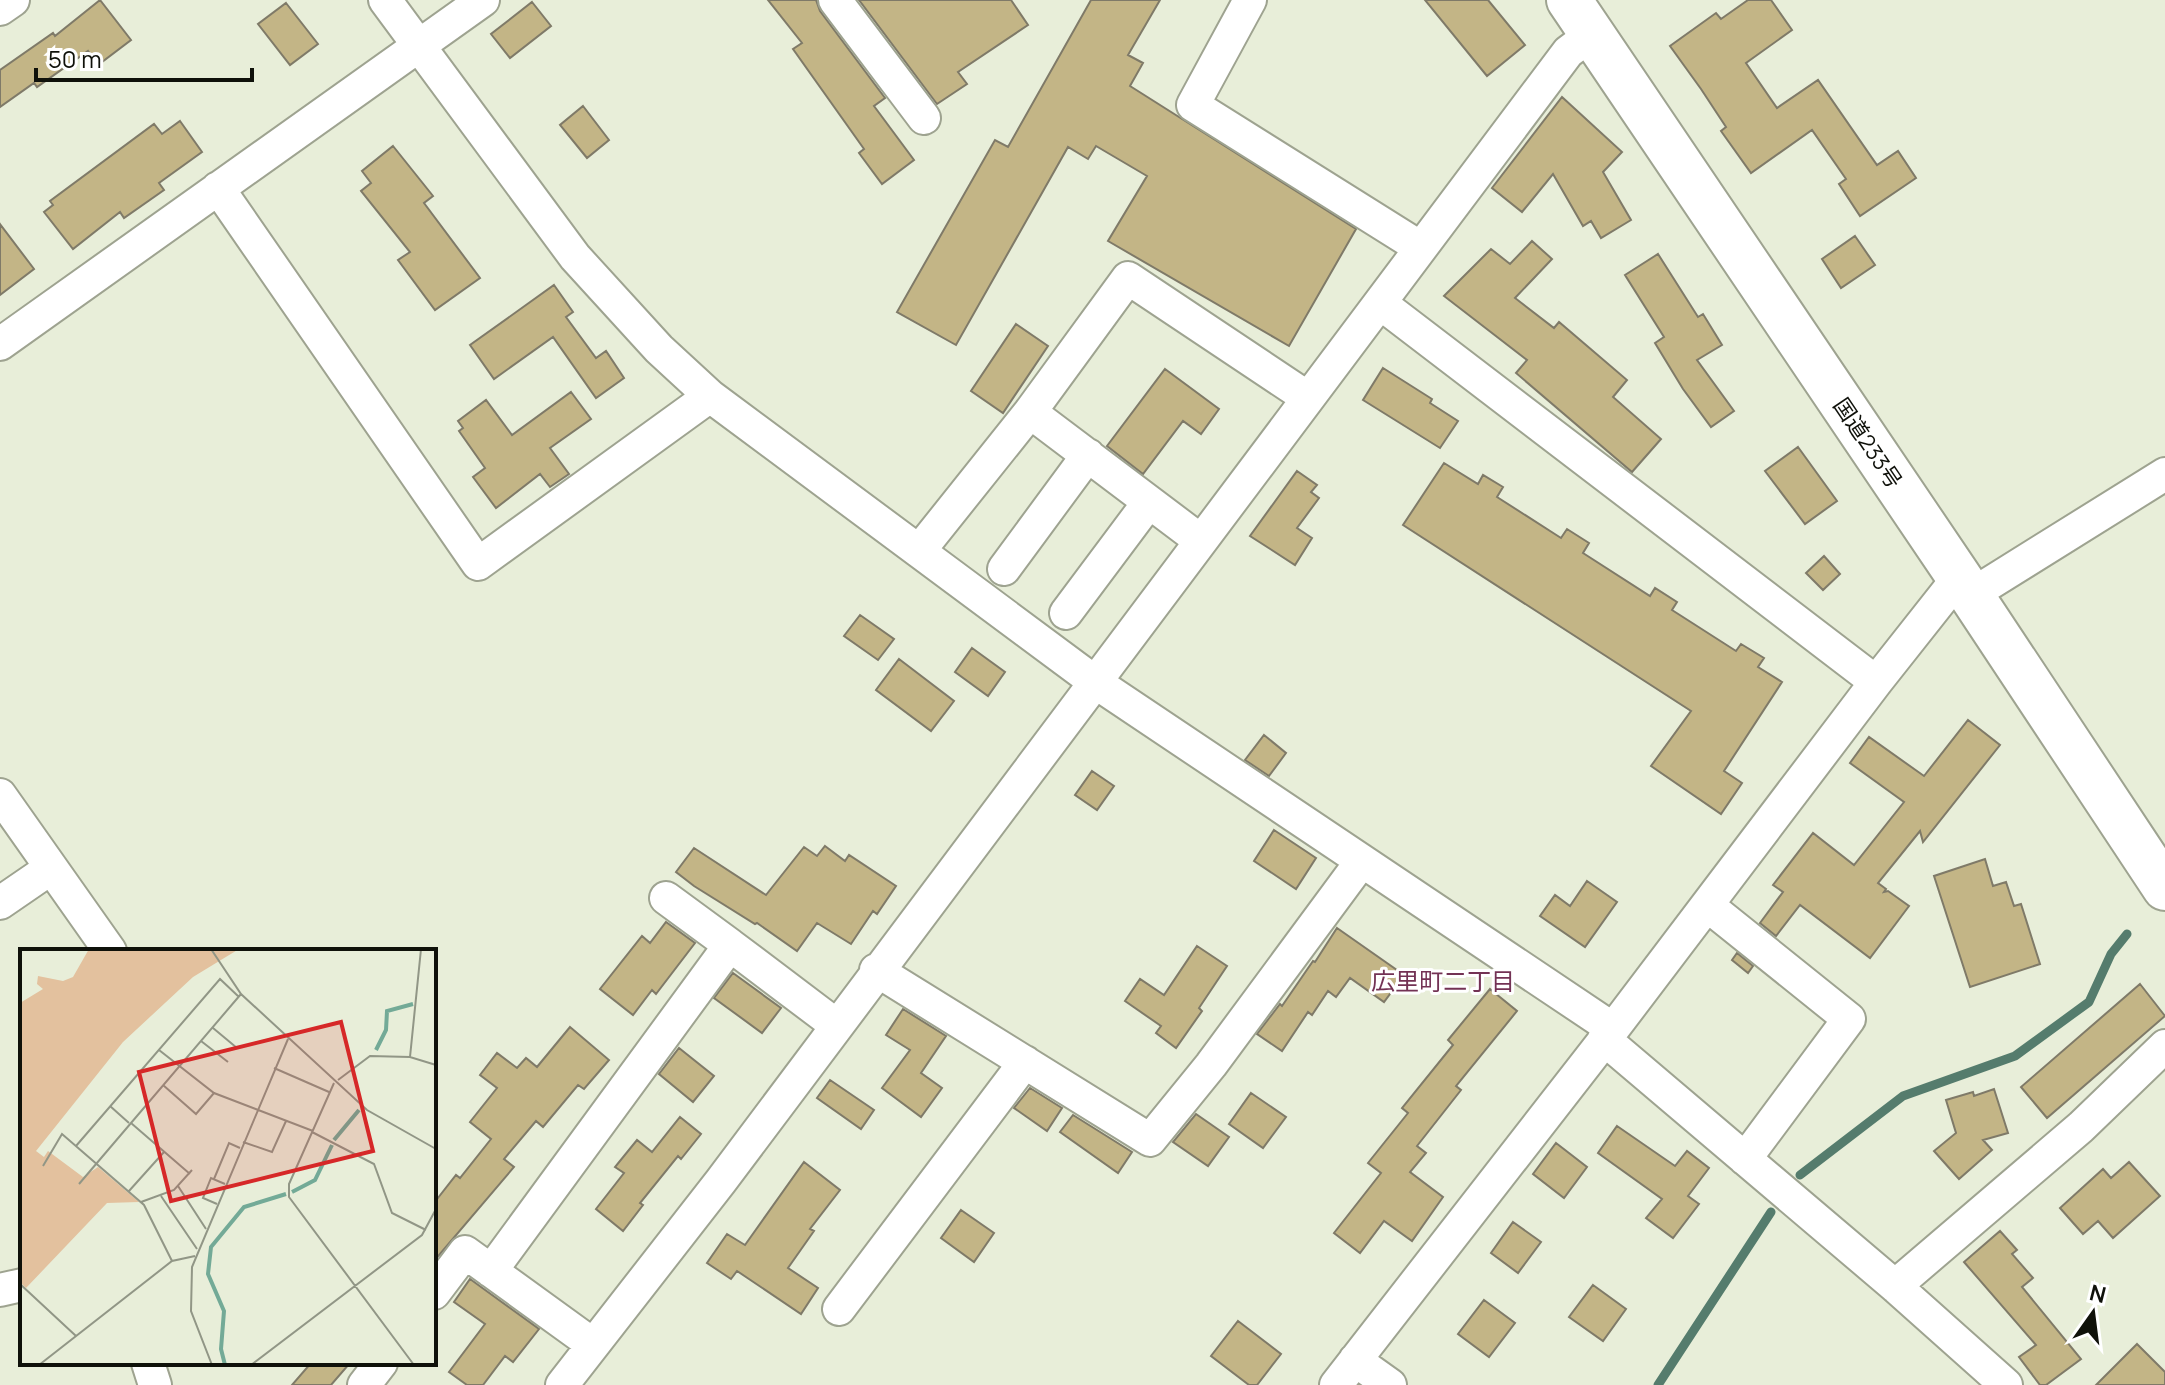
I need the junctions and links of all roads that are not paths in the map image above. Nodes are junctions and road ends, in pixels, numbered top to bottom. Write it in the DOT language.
graph roads {
  1 [pos="13,0"];
  2 [pos="385,0"];
  3 [pos="483,0"];
  4 [pos="835,0"];
  5 [pos="1250,0"];
  6 [pos="0,9"];
  7 [pos="1580,17"];
  8 [pos="418,46"];
  9 [pos="924,118"];
  10 [pos="218,188"];
  11 [pos="1421,248"];
  12 [pos="1380,303"];
  13 [pos="0,344"];
  14 [pos="710,396"];
  15 [pos="1308,398"];
  16 [pos="1030,412"];
  17 [pos="1088,455"];
  18 [pos="2165,474"];
  19 [pos="1149,502"];
  20 [pos="1201,541"];
  21 [pos="919,551"];
  22 [pos="1004,569"];
  23 [pos="1965,586"];
  24 [pos="1066,613"];
  25 [pos="1095,682"];
  26 [pos="1876,682"];
  27 [pos="0,795"];
  28 [pos="1361,862"];
  29 [pos="51,868"];
  30 [pos="2165,888"];
  31 [pos="666,898"];
  32 [pos="0,903"];
  33 [pos="1707,905"];
  34 [pos="730,945"];
  35 [pos="109,949"];
  36 [pos="876,970"];
  37 [pos="836,1025"];
  38 [pos="1609,1034"];
  39 [pos="2165,1046"];
  40 [pos="1025,1062"];
  41 [pos="1745,1159"];
  42 [pos="491,1271"];
  43 [pos="20,1285"];
  44 [pos="1895,1286"];
  45 [pos="0,1290"];
  46 [pos="436,1290"];
  47 [pos="839,1309"];
  48 [pos="592,1344"];
  49 [pos="1355,1360"];
  50 [pos="149,1365"];
  51 [pos="379,1365"];
  52 [pos="155,1385"];
  53 [pos="364,1385"];
  54 [pos="562,1385"];
  55 [pos="1336,1385"];
  56 [pos="1390,1385"];
  57 [pos="2006,1385"];
  1 -- 6 [label="street"];
  2 -- 8 [label="street"];
  3 -- 8 [label="street"];
  4 -- 9 [label="street"];
  5 -- 11 [label="street"];
  7 -- 11 [label="street"];
  7 -- 23 [label="highway, 国道233号"];
  8 -- 10 [label="street"];
  8 -- 14 [label="street"];
  10 -- 13 [label="street"];
  10 -- 14 [label="street"];
  11 -- 12 [label="street"];
  12 -- 15 [label="street"];
  12 -- 26 [label="street"];
  14 -- 21 [label="street"];
  15 -- 16 [label="street"];
  15 -- 20 [label="street"];
  16 -- 17 [label="street"];
  16 -- 21 [label="street"];
  17 -- 19 [label="street"];
  17 -- 22 [label="street"];
  18 -- 23 [label="street"];
  19 -- 20 [label="street"];
  19 -- 24 [label="street"];
  20 -- 25 [label="street"];
  21 -- 25 [label="street"];
  23 -- 26 [label="street"];
  23 -- 30 [label="highway, 国道233号"];
  25 -- 28 [label="street"];
  25 -- 36 [label="street"];
  26 -- 33 [label="street"];
  27 -- 29 [label="street"];
  28 -- 38 [label="street"];
  28 -- 40 [label="street"];
  29 -- 32 [label="street"];
  29 -- 35 [label="street"];
  31 -- 34 [label="street"];
  33 -- 38 [label="street"];
  33 -- 41 [label="street"];
  34 -- 37 [label="street"];
  34 -- 42 [label="street"];
  36 -- 37 [label="street"];
  36 -- 40 [label="street"];
  37 -- 48 [label="street"];
  38 -- 41 [label="street"];
  38 -- 49 [label="street"];
  39 -- 44 [label="street"];
  40 -- 47 [label="street"];
  41 -- 44 [label="street"];
  42 -- 46 [label="street"];
  42 -- 48 [label="street"];
  43 -- 45 [label="street"];
  44 -- 57 [label="street"];
  48 -- 54 [label="street"];
  49 -- 55 [label="street"];
  49 -- 56 [label="street"];
  50 -- 52 [label="street"];
  51 -- 53 [label="street"];
}
